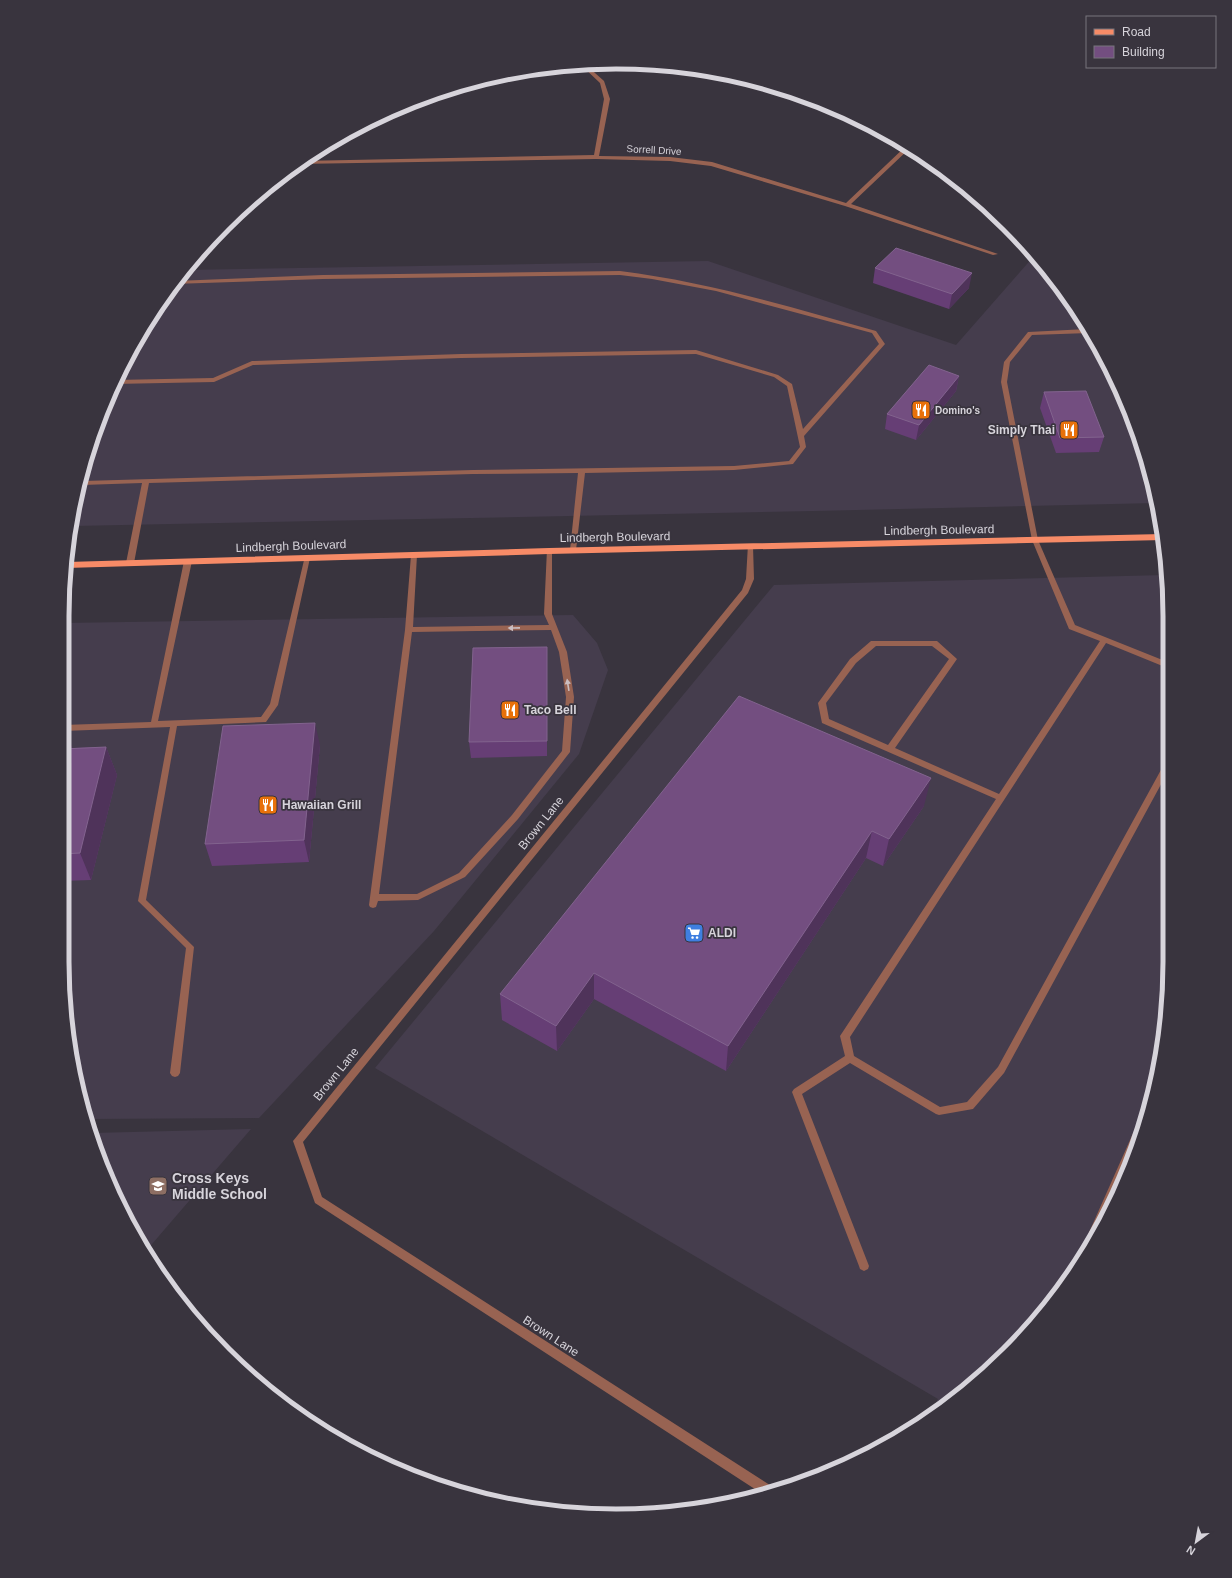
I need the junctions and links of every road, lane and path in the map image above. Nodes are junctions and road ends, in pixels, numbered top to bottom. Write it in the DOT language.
graph roads {
  1 [pos="588,70"];
  2 [pos="904,151"];
  3 [pos="596,157"];
  4 [pos="310,163"];
  5 [pos="847,205"];
  6 [pos="995,254"];
  7 [pos="183,282"];
  8 [pos="1083,331"];
  9 [pos="122,382"];
  10 [pos="801,435"];
  11 [pos="582,470"];
  12 [pos="146,482"];
  13 [pos="86,483"];
  14 [pos="1157,537"];
  15 [pos="1035,540"];
  16 [pos="750,546"];
  17 [pos="573,550"];
  18 [pos="549,551"];
  19 [pos="414,555"];
  20 [pos="307,558"];
  21 [pos="188,561"];
  22 [pos="130,563"];
  23 [pos="72,565"];
  24 [pos="553,627"];
  25 [pos="409,630"];
  26 [pos="1104,640"];
  27 [pos="1163,663"];
  28 [pos="154,724"];
  29 [pos="174,724"];
  30 [pos="69,728"];
  31 [pos="890,749"];
  32 [pos="1163,774"];
  33 [pos="1001,798"];
  34 [pos="850,1058"];
  35 [pos="175,1073"];
  36 [pos="1124,1162"];
  37 [pos="1104,1210"];
  38 [pos="864,1266"];
  39 [pos="764,1488"];
  1 -- 3 [label="street"];
  2 -- 5 [label="street"];
  3 -- 4 [label="street, Sorrell Drive"];
  3 -- 5 [label="street, Sorrell Drive"];
  5 -- 6 [label="street, Sorrell Drive"];
  7 -- 10 [label="street"];
  8 -- 15 [label="street"];
  9 -- 10 [label="street"];
  10 -- 11 [label="street"];
  11 -- 12 [label="street"];
  11 -- 17 [label="street"];
  12 -- 13 [label="street"];
  12 -- 22 [label="street"];
  14 -- 15 [label="main road, Lindbergh Boulevard"];
  15 -- 16 [label="main road, Lindbergh Boulevard"];
  15 -- 26 [label="street"];
  16 -- 17 [label="main road, Lindbergh Boulevard"];
  16 -- 39 [label="street, Brown Lane"];
  17 -- 18 [label="main road, Lindbergh Boulevard"];
  18 -- 19 [label="main road, Lindbergh Boulevard"];
  18 -- 24 [label="street"];
  19 -- 20 [label="main road, Lindbergh Boulevard"];
  19 -- 25 [label="street"];
  20 -- 21 [label="main road, Lindbergh Boulevard"];
  20 -- 29 [label="street"];
  21 -- 22 [label="main road, Lindbergh Boulevard"];
  21 -- 28 [label="street"];
  22 -- 23 [label="main road, Lindbergh Boulevard"];
  24 -- 25 [label="street, one-way"];
  25 -- 24 [label="street, one-way"];
  26 -- 27 [label="street"];
  26 -- 33 [label="street"];
  28 -- 29 [label="street"];
  28 -- 30 [label="street"];
  29 -- 35 [label="street"];
  31 -- 31 [label="street"];
  31 -- 33 [label="street"];
  32 -- 34 [label="street"];
  33 -- 34 [label="street"];
  34 -- 38 [label="street"];
  36 -- 37 [label="street"];
}
